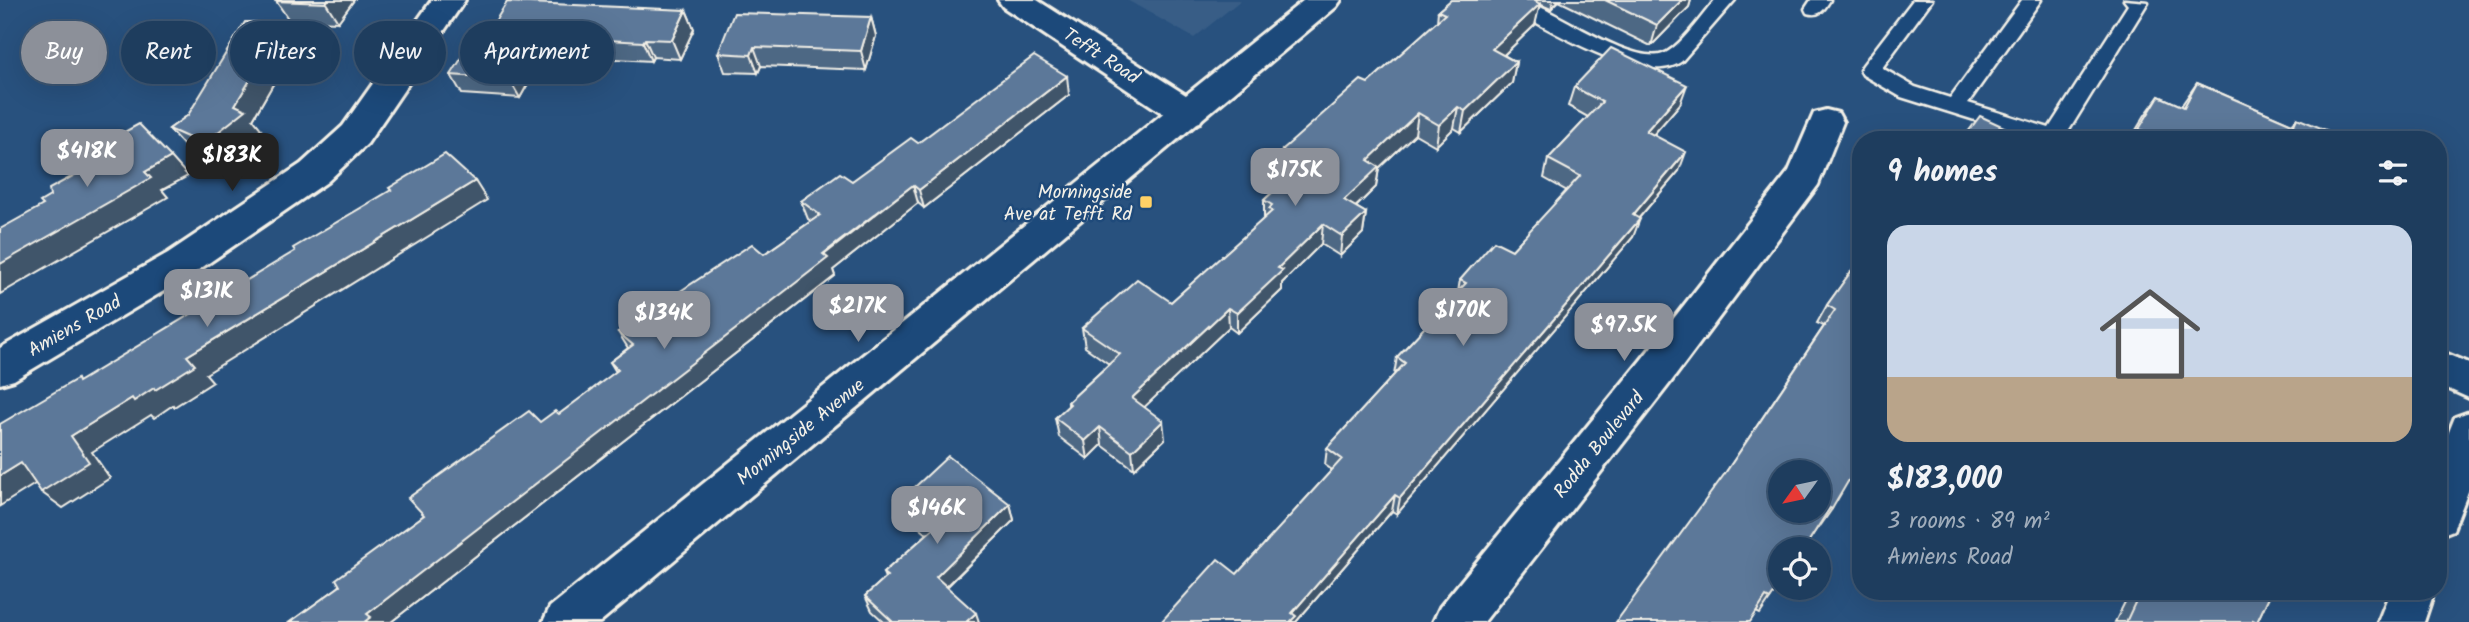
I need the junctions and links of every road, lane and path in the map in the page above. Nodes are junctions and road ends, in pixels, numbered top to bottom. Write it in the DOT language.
graph roads {
  1 [pos="449,0"];
  2 [pos="1014,0"];
  3 [pos="1325,0"];
  4 [pos="1510,0"];
  5 [pos="1726,0"];
  6 [pos="1923,0"];
  7 [pos="2032,0"];
  8 [pos="2133,0"];
  9 [pos="1955,106"];
  10 [pos="1188,113"];
  11 [pos="1826,122"];
  12 [pos="2035,131"];
  13 [pos="2058,131"];
  14 [pos="0,368"];
  15 [pos="2447,370"];
  16 [pos="2469,381"];
  17 [pos="2469,429"];
  18 [pos="2447,491"];
  19 [pos="2409,600"];
  20 [pos="566,622"];
  21 [pos="1456,622"];
  22 [pos="2401,622"];
  1 -- 14 [label="street, Amiens Road"];
  2 -- 10 [label="street, Tefft Road"];
  3 -- 10 [label="street, Morningside Avenue"];
  4 -- 5 [label="lane"];
  6 -- 9 [label="lane"];
  7 -- 9 [label="lane"];
  8 -- 13 [label="lane"];
  9 -- 12 [label="lane"];
  10 -- 20 [label="street, Morningside Avenue"];
  11 -- 21 [label="street, Rodda Boulevard"];
  15 -- 16 [label="street"];
  17 -- 18 [label="street"];
  19 -- 22 [label="street"];
}
